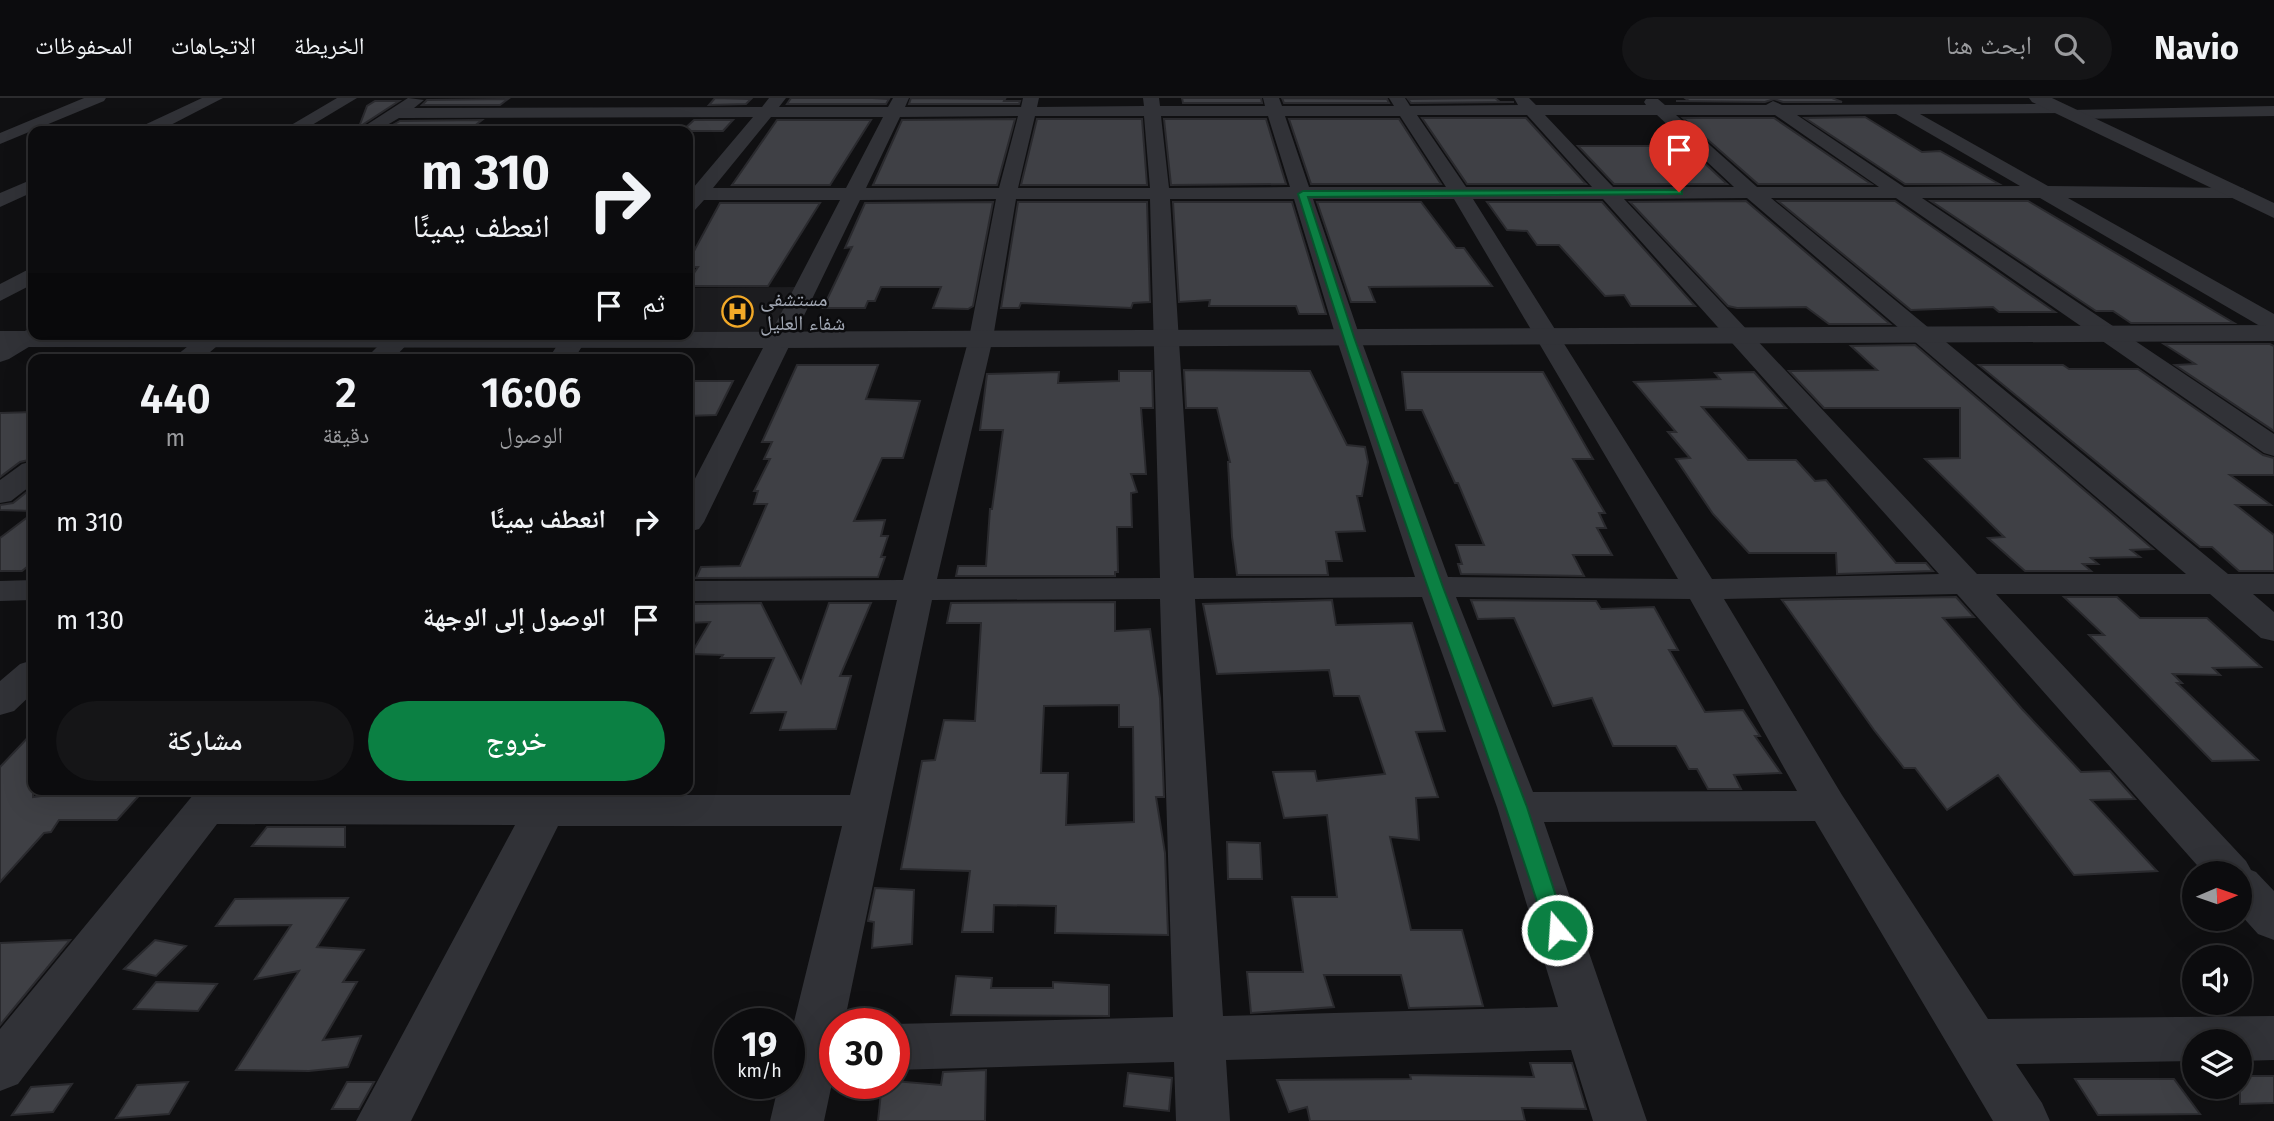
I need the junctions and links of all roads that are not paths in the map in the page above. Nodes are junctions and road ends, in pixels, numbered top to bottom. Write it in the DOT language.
graph roads {
  1 [pos="98,98"];
  2 [pos="215,98"];
  3 [pos="349,98"];
  4 [pos="419,98"];
  5 [pos="541,98"];
  6 [pos="658,98"];
  7 [pos="1879,98"];
  8 [pos="2038,98"];
  9 [pos="772,104"];
  10 [pos="1151,104"];
  11 [pos="1274,104"];
  12 [pos="1401,104"];
  13 [pos="1525,104"];
  14 [pos="1654,104"];
  15 [pos="1770,104"];
  16 [pos="897,105"];
  17 [pos="1030,105"];
  18 [pos="1899,109"];
  19 [pos="524,111"];
  20 [pos="644,111"];
  21 [pos="2274,111"];
  22 [pos="2067,112"];
  23 [pos="396,113"];
  24 [pos="31,126"];
  25 [pos="156,126"];
  26 [pos="299,126"];
  27 [pos="374,126"];
  28 [pos="502,126"];
  29 [pos="628,126"];
  30 [pos="28,127"];
  31 [pos="0,139"];
  32 [pos="0,182"];
  33 [pos="28,184"];
  34 [pos="28,187"];
  35 [pos="2236,191"];
  36 [pos="1606,192"];
  37 [pos="1751,192"];
  38 [pos="1896,192"];
  39 [pos="2041,192"];
  40 [pos="1460,193"];
  41 [pos="1303,194"];
  42 [pos="853,195"];
  43 [pos="1007,195"];
  44 [pos="1160,195"];
  45 [pos="693,196"];
  46 [pos="693,198"];
  47 [pos="0,201"];
  48 [pos="2274,211"];
  49 [pos="28,277"];
  50 [pos="0,293"];
  51 [pos="2274,324"];
  52 [pos="2274,334"];
  53 [pos="1925,335"];
  54 [pos="2110,335"];
  55 [pos="1546,336"];
  56 [pos="1741,336"];
  57 [pos="1165,337"];
  58 [pos="1348,337"];
  59 [pos="19,338"];
  60 [pos="981,338"];
  61 [pos="211,340"];
  62 [pos="399,340"];
  63 [pos="474,340"];
  64 [pos="780,340"];
  65 [pos="571,344"];
  66 [pos="0,354"];
  67 [pos="192,354"];
  68 [pos="383,354"];
  69 [pos="2274,447"];
  70 [pos="28,474"];
  71 [pos="0,494"];
  72 [pos="693,512"];
  73 [pos="2218,583"];
  74 [pos="1966,584"];
  75 [pos="2274,584"];
  76 [pos="1435,587"];
  77 [pos="1701,589"];
  78 [pos="0,590"];
  79 [pos="28,590"];
  80 [pos="917,590"];
  81 [pos="1177,590"];
  82 [pos="693,591"];
  83 [pos="2274,630"];
  84 [pos="28,676"];
  85 [pos="0,702"];
  86 [pos="214,799"];
  87 [pos="551,799"];
  88 [pos="1827,806"];
  89 [pos="1518,807"];
  90 [pos="866,811"];
  91 [pos="2219,861"];
  92 [pos="2252,897"];
  93 [pos="2274,922"];
  94 [pos="831,1008"];
  95 [pos="1588,1028"];
  96 [pos="2274,1038"];
  97 [pos="1200,1039"];
  98 [pos="1973,1042"];
  99 [pos="910,1047"];
  100 [pos="7,1050"];
  101 [pos="819,1062"];
  102 [pos="383,1121"];
  103 [pos="797,1121"];
  104 [pos="1203,1121"];
  105 [pos="1620,1121"];
  106 [pos="2023,1121"];
  1 -- 24 [label="street"];
  2 -- 25 [label="street"];
  3 -- 26 [label="street"];
  4 -- 23 [label="street"];
  5 -- 19 [label="street"];
  6 -- 20 [label="street"];
  7 -- 18 [label="street"];
  8 -- 22 [label="street"];
  9 -- 16 [label="street"];
  9 -- 20 [label="street"];
  9 -- 45 [label="street"];
  10 -- 11 [label="street"];
  10 -- 17 [label="street"];
  10 -- 44 [label="street"];
  11 -- 12 [label="street"];
  11 -- 41 [label="street"];
  12 -- 13 [label="street"];
  12 -- 40 [label="street"];
  13 -- 14 [label="street"];
  13 -- 36 [label="street"];
  14 -- 15 [label="street"];
  14 -- 37 [label="street"];
  15 -- 18 [label="street"];
  15 -- 38 [label="street"];
  16 -- 17 [label="street"];
  16 -- 42 [label="street"];
  17 -- 43 [label="street"];
  18 -- 22 [label="street"];
  18 -- 39 [label="street"];
  19 -- 20 [label="street"];
  19 -- 23 [label="street"];
  19 -- 28 [label="street"];
  20 -- 29 [label="street"];
  21 -- 22 [label="street"];
  22 -- 35 [label="street"];
  23 -- 27 [label="street"];
  30 -- 31 [label="street"];
  32 -- 33 [label="street"];
  34 -- 47 [label="street"];
  35 -- 39 [label="street"];
  35 -- 48 [label="street"];
  36 -- 37 [label="street"];
  36 -- 40 [label="street"];
  36 -- 56 [label="street"];
  37 -- 38 [label="street"];
  37 -- 53 [label="street"];
  38 -- 39 [label="street"];
  38 -- 54 [label="street"];
  39 -- 51 [label="street"];
  40 -- 41 [label="street"];
  40 -- 55 [label="street"];
  41 -- 44 [label="street"];
  41 -- 58 [label="street"];
  42 -- 43 [label="street"];
  42 -- 46 [label="street"];
  42 -- 64 [label="street"];
  43 -- 44 [label="street"];
  43 -- 60 [label="street"];
  44 -- 57 [label="street"];
  49 -- 50 [label="street"];
  52 -- 54 [label="street"];
  53 -- 54 [label="street"];
  53 -- 56 [label="street"];
  53 -- 73 [label="street"];
  54 -- 69 [label="street"];
  55 -- 56 [label="street"];
  55 -- 58 [label="street"];
  55 -- 77 [label="street"];
  56 -- 74 [label="street"];
  57 -- 58 [label="street"];
  57 -- 60 [label="street"];
  57 -- 81 [label="street"];
  58 -- 76 [label="street"];
  59 -- 66 [label="street"];
  60 -- 64 [label="street"];
  60 -- 80 [label="street"];
  61 -- 67 [label="street"];
  62 -- 68 [label="street"];
  63 -- 65 [label="street"];
  64 -- 65 [label="street"];
  64 -- 72 [label="street"];
  70 -- 71 [label="street"];
  73 -- 74 [label="street"];
  73 -- 75 [label="street"];
  73 -- 83 [label="street"];
  74 -- 77 [label="street"];
  74 -- 91 [label="street"];
  76 -- 77 [label="street"];
  76 -- 81 [label="street"];
  76 -- 89 [label="street"];
  77 -- 88 [label="street"];
  78 -- 79 [label="street"];
  80 -- 81 [label="street"];
  80 -- 82 [label="street"];
  80 -- 90 [label="street"];
  81 -- 97 [label="street"];
  84 -- 85 [label="street"];
  86 -- 87 [label="street"];
  86 -- 100 [label="street"];
  87 -- 90 [label="street"];
  87 -- 102 [label="street"];
  88 -- 89 [label="street"];
  88 -- 98 [label="street"];
  89 -- 95 [label="street"];
  90 -- 94 [label="street"];
  92 -- 93 [label="street"];
  95 -- 97 [label="street"];
  95 -- 105 [label="street"];
  96 -- 98 [label="street"];
  97 -- 99 [label="street"];
  97 -- 104 [label="street"];
  98 -- 106 [label="street"];
  101 -- 103 [label="street"];
}
